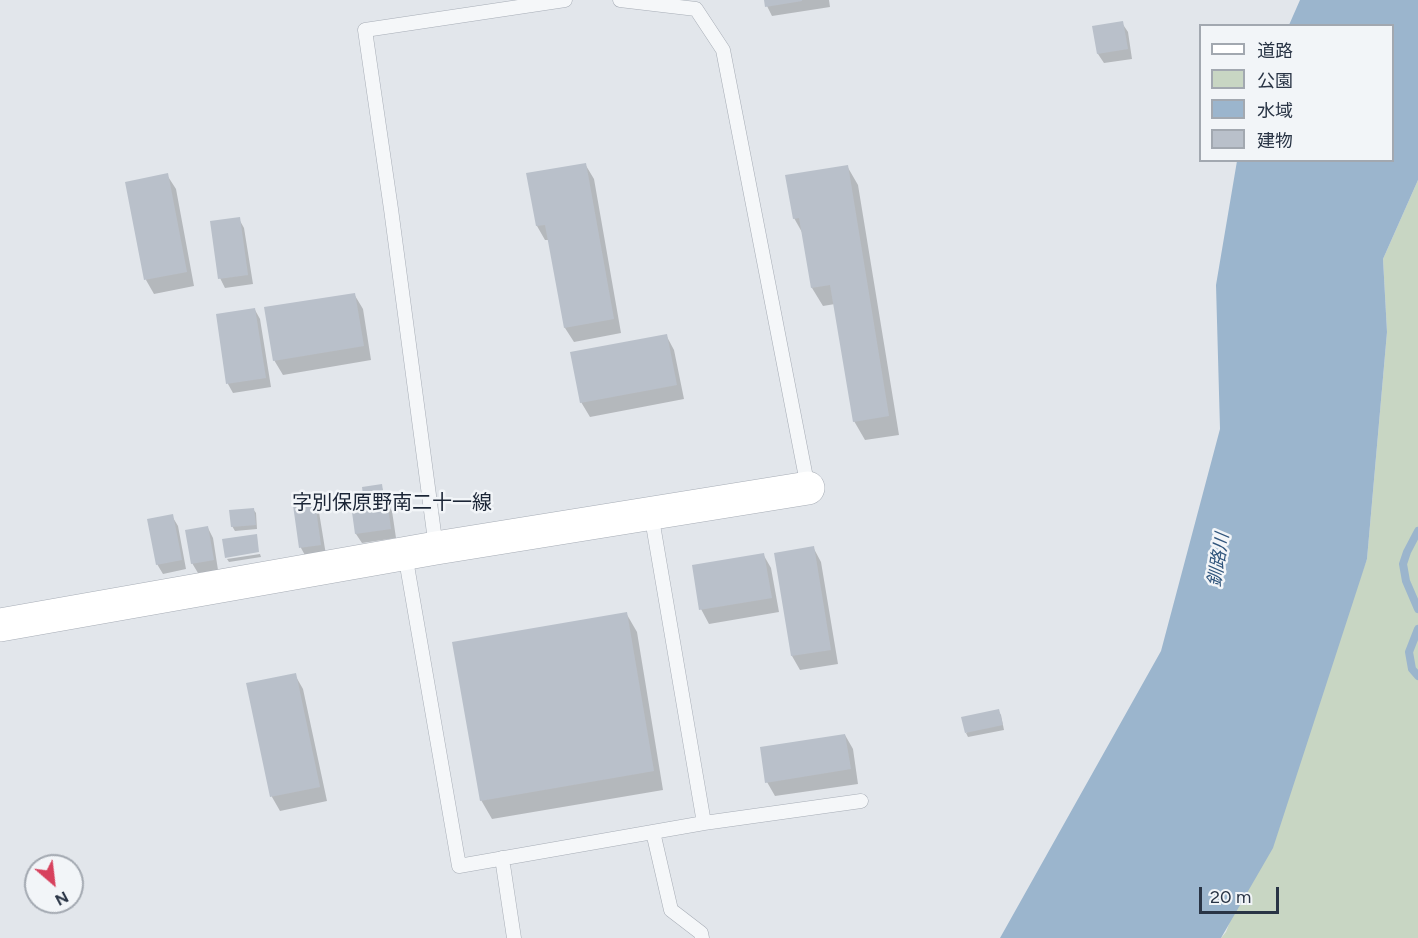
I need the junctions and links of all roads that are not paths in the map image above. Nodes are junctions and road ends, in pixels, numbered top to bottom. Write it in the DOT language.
graph roads {
  1 [pos="565,0"];
  2 [pos="620,0"];
  3 [pos="808,488"];
  4 [pos="651,513"];
  5 [pos="420,551"];
  6 [pos="0,625"];
  7 [pos="861,801"];
  8 [pos="704,824"];
  9 [pos="653,832"];
  10 [pos="502,858"];
  11 [pos="514,938"];
  12 [pos="702,938"];
  1 -- 5 [label="lane"];
  2 -- 3 [label="lane"];
  3 -- 4 [label="street"];
  4 -- 5 [label="street"];
  4 -- 8 [label="lane"];
  5 -- 6 [label="street"];
  5 -- 10 [label="lane"];
  7 -- 8 [label="lane"];
  8 -- 9 [label="lane"];
  9 -- 10 [label="lane"];
  9 -- 12 [label="lane"];
  10 -- 11 [label="lane"];
}
